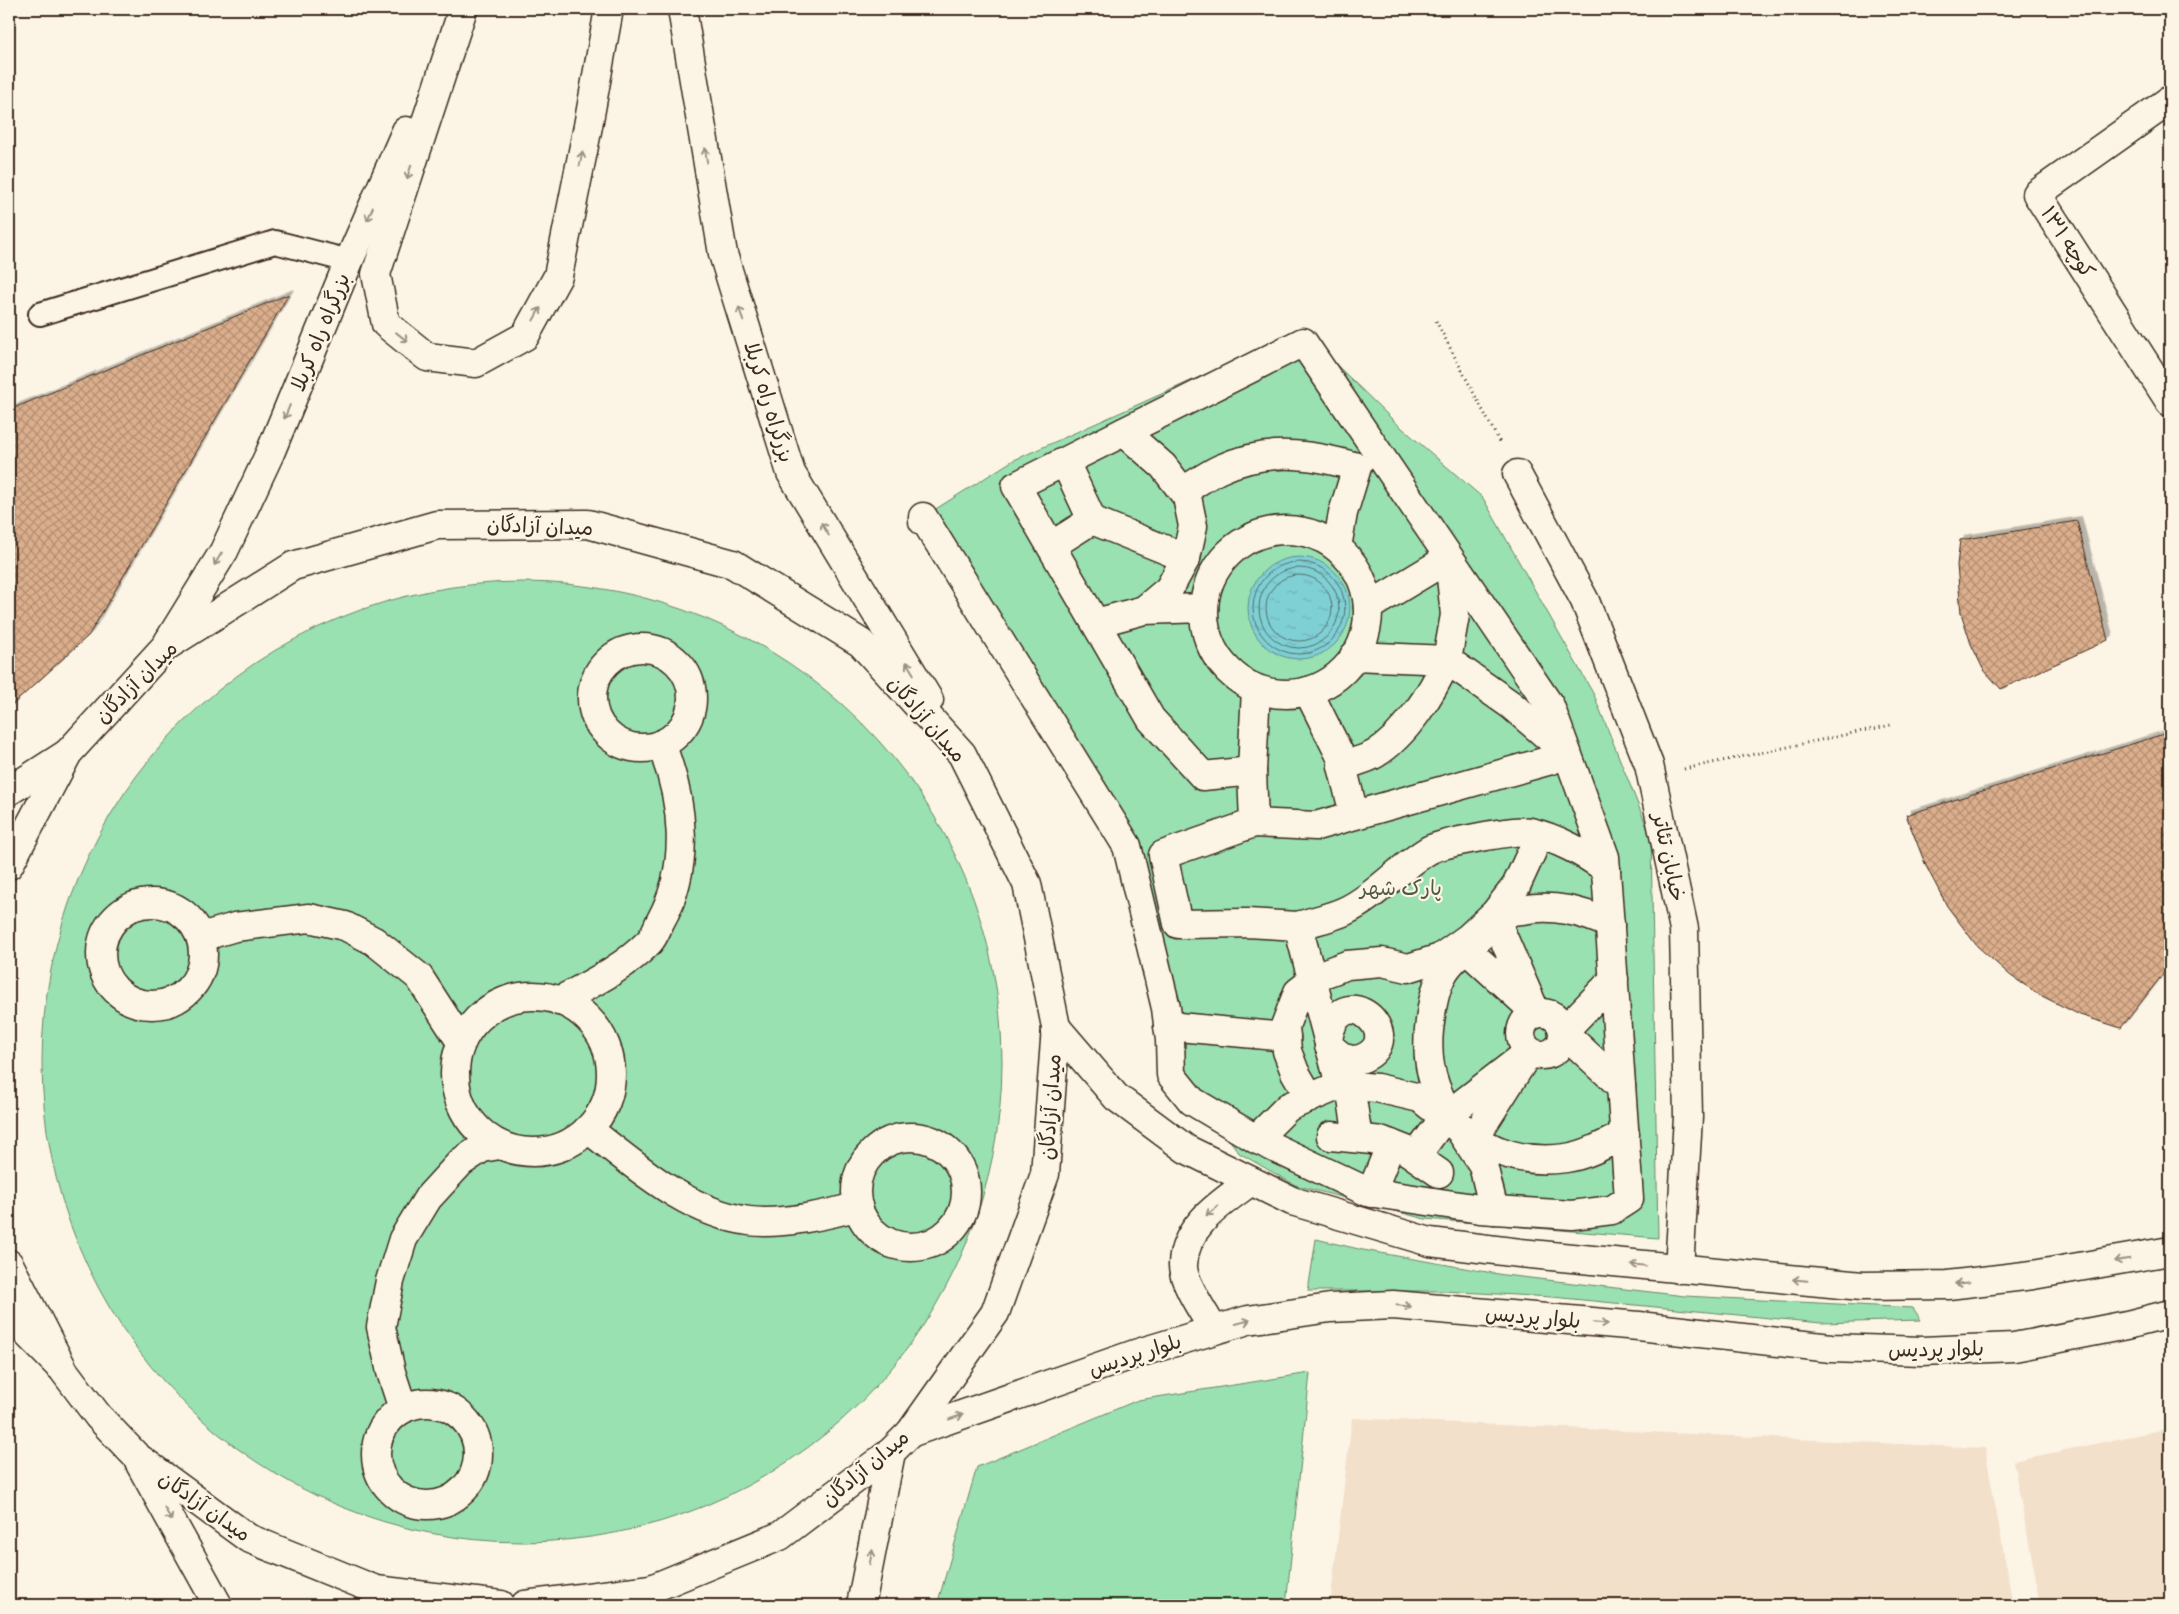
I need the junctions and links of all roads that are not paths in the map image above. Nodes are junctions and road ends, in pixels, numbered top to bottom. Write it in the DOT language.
graph roads {
  1 [pos="461,9"];
  2 [pos="608,9"];
  3 [pos="682,9"];
  4 [pos="2170,100"];
  5 [pos="349,261"];
  6 [pos="40,314"];
  7 [pos="2170,402"];
  8 [pos="1124,432"];
  9 [pos="1369,439"];
  10 [pos="1065,462"];
  11 [pos="1357,467"];
  12 [pos="1516,474"];
  13 [pos="1183,491"];
  14 [pos="1092,520"];
  15 [pos="923,521"];
  16 [pos="1193,526"];
  17 [pos="1051,546"];
  18 [pos="1337,546"];
  19 [pos="1229,554"];
  20 [pos="1186,558"];
  21 [pos="1449,558"];
  22 [pos="1368,607"];
  23 [pos="1204,608"];
  24 [pos="1144,610"];
  25 [pos="1096,623"];
  26 [pos="165,647"];
  27 [pos="1354,656"];
  28 [pos="1447,660"];
  29 [pos="1256,689"];
  30 [pos="1308,691"];
  31 [pos="661,744"];
  32 [pos="68,753"];
  33 [pos="1567,753"];
  34 [pos="962,754"];
  35 [pos="1345,765"];
  36 [pos="1252,770"];
  37 [pos="9,791"];
  38 [pos="1354,814"];
  39 [pos="1254,823"];
  40 [pos="1539,836"];
  41 [pos="9,865"];
  42 [pos="1606,868"];
  43 [pos="1497,923"];
  44 [pos="1610,924"];
  45 [pos="1298,926"];
  46 [pos="201,937"];
  47 [pos="1466,949"];
  48 [pos="1614,979"];
  49 [pos="1312,981"];
  50 [pos="560,1000"];
  51 [pos="1536,1014"];
  52 [pos="1168,1026"];
  53 [pos="1056,1027"];
  54 [pos="1562,1032"];
  55 [pos="1286,1037"];
  56 [pos="461,1042"];
  57 [pos="1529,1051"];
  58 [pos="1345,1085"];
  59 [pos="1621,1086"];
  60 [pos="1310,1098"];
  61 [pos="1447,1116"];
  62 [pos="588,1129"];
  63 [pos="1625,1134"];
  64 [pos="1475,1137"];
  65 [pos="1256,1139"];
  66 [pos="499,1144"];
  67 [pos="1391,1144"];
  68 [pos="1416,1156"];
  69 [pos="1439,1173"];
  70 [pos="1251,1182"];
  71 [pos="1371,1193"];
  72 [pos="858,1206"];
  73 [pos="1494,1210"];
  74 [pos="2170,1251"];
  75 [pos="9,1264"];
  76 [pos="1679,1269"];
  77 [pos="9,1314"];
  78 [pos="2170,1314"];
  79 [pos="1214,1330"];
  80 [pos="64,1371"];
  81 [pos="403,1409"];
  82 [pos="910,1433"];
  83 [pos="891,1452"];
  84 [pos="136,1456"];
  85 [pos="218,1605"];
  86 [pos="501,1605"];
  87 [pos="525,1605"];
  88 [pos="861,1605"];
  1 -- 2 [label="main road, one-way"];
  1 -- 5 [label="main road, بزرگراه راه کربلا, one-way"];
  34 -- 3 [label="main road, بزرگراه راه کربلا, one-way"];
  4 -- 7 [label="main road, کوچه ۱۳۱"];
  5 -- 6 [label="lane"];
  5 -- 26 [label="main road, بزرگراه راه کربلا, one-way"];
  8 -- 9 [label="main road"];
  8 -- 10 [label="main road"];
  8 -- 13 [label="main road"];
  9 -- 11 [label="main road"];
  9 -- 21 [label="main road"];
  10 -- 14 [label="main road"];
  10 -- 17 [label="main road"];
  11 -- 13 [label="main road"];
  11 -- 18 [label="main road"];
  12 -- 76 [label="main road, خیابان تئاتر"];
  13 -- 16 [label="main road"];
  14 -- 17 [label="main road"];
  14 -- 20 [label="main road"];
  15 -- 52 [label="main road"];
  16 -- 19 [label="main road"];
  16 -- 20 [label="main road"];
  17 -- 25 [label="main road"];
  18 -- 19 [label="main road"];
  18 -- 22 [label="main road"];
  19 -- 23 [label="main road"];
  20 -- 24 [label="main road"];
  21 -- 22 [label="main road"];
  21 -- 28 [label="main road"];
  21 -- 33 [label="main road"];
  22 -- 27 [label="main road"];
  23 -- 24 [label="main road"];
  23 -- 29 [label="main road"];
  24 -- 25 [label="main road"];
  25 -- 36 [label="main road"];
  26 -- 32 [label="main road, میدان آزادگان"];
  26 -- 34 [label="main road, میدان آزادگان"];
  27 -- 28 [label="main road"];
  27 -- 30 [label="main road"];
  28 -- 33 [label="main road"];
  28 -- 35 [label="main road"];
  29 -- 30 [label="main road"];
  29 -- 36 [label="main road"];
  30 -- 35 [label="main road"];
  31 -- 50 [label="main road"];
  32 -- 37 [label="main road"];
  32 -- 41 [label="main road, میدان آزادگان"];
  33 -- 38 [label="main road"];
  33 -- 42 [label="main road"];
  34 -- 53 [label="main road, میدان آزادگان"];
  35 -- 38 [label="main road"];
  36 -- 39 [label="main road"];
  38 -- 39 [label="main road"];
  39 -- 45 [label="main road"];
  40 -- 42 [label="main road"];
  40 -- 45 [label="main road"];
  40 -- 49 [label="main road"];
  42 -- 44 [label="main road"];
  43 -- 44 [label="main road"];
  43 -- 47 [label="main road"];
  43 -- 51 [label="main road"];
  44 -- 48 [label="main road"];
  45 -- 49 [label="main road"];
  46 -- 56 [label="main road"];
  47 -- 51 [label="main road"];
  47 -- 61 [label="main road"];
  48 -- 54 [label="main road"];
  48 -- 59 [label="main road"];
  49 -- 55 [label="main road"];
  49 -- 58 [label="main road"];
  50 -- 56 [label="main road"];
  50 -- 62 [label="main road"];
  51 -- 54 [label="main road"];
  51 -- 57 [label="main road"];
  52 -- 55 [label="main road"];
  52 -- 65 [label="main road"];
  53 -- 70 [label="main road"];
  53 -- 82 [label="main road, میدان آزادگان"];
  54 -- 57 [label="main road"];
  54 -- 59 [label="main road"];
  55 -- 60 [label="main road"];
  56 -- 66 [label="main road"];
  57 -- 61 [label="main road"];
  57 -- 64 [label="main road"];
  58 -- 60 [label="main road"];
  58 -- 61 [label="main road"];
  58 -- 67 [label="main road"];
  59 -- 63 [label="main road"];
  60 -- 65 [label="main road"];
  61 -- 64 [label="main road"];
  61 -- 68 [label="main road"];
  61 -- 73 [label="main road"];
  62 -- 66 [label="main road"];
  62 -- 72 [label="main road"];
  63 -- 64 [label="main road"];
  63 -- 73 [label="main road"];
  65 -- 71 [label="main road"];
  66 -- 81 [label="main road"];
  67 -- 68 [label="main road"];
  67 -- 71 [label="main road"];
  68 -- 69 [label="main road"];
  76 -- 70 [label="main road, one-way"];
  70 -- 79 [label="main road, one-way"];
  71 -- 73 [label="main road"];
  72 -- 72 [label="main road"];
  74 -- 76 [label="main road, one-way"];
  75 -- 80 [label="main road, میدان آزادگان"];
  77 -- 80 [label="main road"];
  79 -- 78 [label="main road, بلوار پردیس, one-way"];
  82 -- 79 [label="main road, بلوار پردیس, one-way"];
  80 -- 84 [label="main road, میدان آزادگان"];
  82 -- 83 [label="main road, میدان آزادگان"];
  83 -- 87 [label="main road, میدان آزادگان"];
  88 -- 83 [label="main road, one-way"];
  84 -- 85 [label="main road, one-way"];
  84 -- 86 [label="main road, میدان آزادگان"];
}
